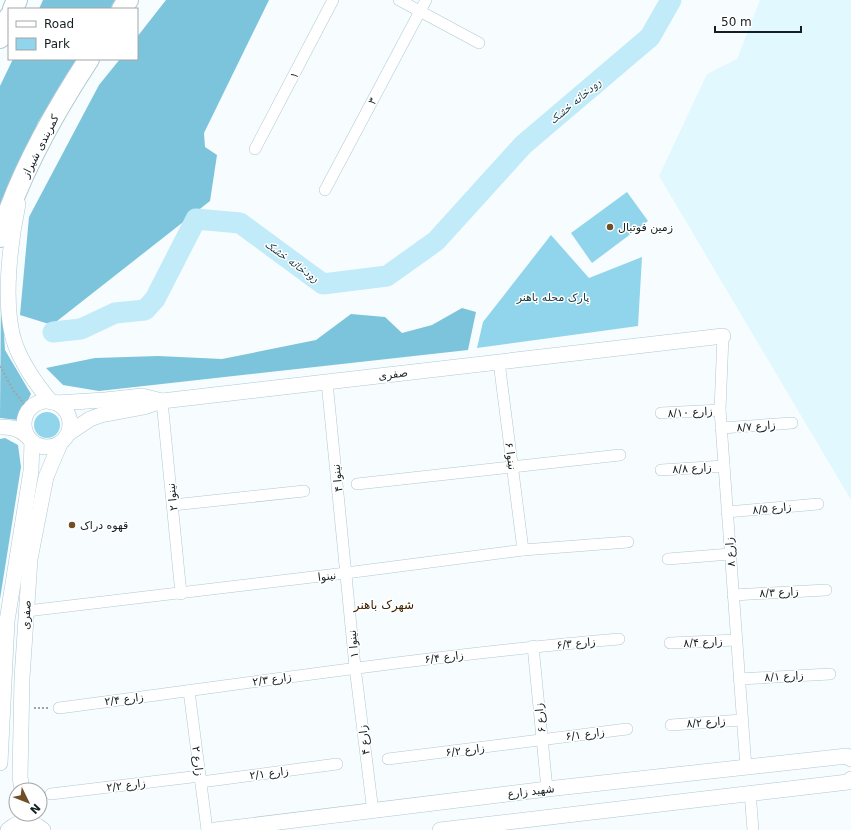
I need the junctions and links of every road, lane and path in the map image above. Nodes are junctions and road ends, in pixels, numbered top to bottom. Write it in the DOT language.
graph roads {
  1 [pos="333,0"];
  2 [pos="399,0"];
  3 [pos="426,0"];
  4 [pos="420,11"];
  5 [pos="8,19"];
  6 [pos="0,38"];
  7 [pos="478,42"];
  8 [pos="88,60"];
  9 [pos="255,149"];
  10 [pos="23,179"];
  11 [pos="325,190"];
  12 [pos="0,237"];
  13 [pos="723,336"];
  14 [pos="499,362"];
  15 [pos="0,366"];
  16 [pos="327,382"];
  17 [pos="162,401"];
  18 [pos="53,402"];
  19 [pos="29,410"];
  20 [pos="720,410"];
  21 [pos="660,413"];
  22 [pos="792,423"];
  23 [pos="0,426"];
  24 [pos="721,428"];
  25 [pos="64,438"];
  26 [pos="29,439"];
  27 [pos="620,455"];
  28 [pos="724,466"];
  29 [pos="512,467"];
  30 [pos="661,470"];
  31 [pos="357,484"];
  32 [pos="304,491"];
  33 [pos="173,504"];
  34 [pos="818,504"];
  35 [pos="727,512"];
  36 [pos="628,542"];
  37 [pos="523,550"];
  38 [pos="730,554"];
  39 [pos="668,558"];
  40 [pos="346,574"];
  41 [pos="826,590"];
  42 [pos="181,594"];
  43 [pos="733,594"];
  44 [pos="27,611"];
  45 [pos="619,639"];
  46 [pos="736,640"];
  47 [pos="670,644"];
  48 [pos="533,646"];
  49 [pos="355,667"];
  50 [pos="830,674"];
  51 [pos="739,679"];
  52 [pos="189,691"];
  53 [pos="21,708"];
  54 [pos="59,708"];
  55 [pos="742,720"];
  56 [pos="671,724"];
  57 [pos="627,729"];
  58 [pos="542,740"];
  59 [pos="849,758"];
  60 [pos="388,759"];
  61 [pos="0,762"];
  62 [pos="337,764"];
  63 [pos="746,768"];
  64 [pos="201,779"];
  65 [pos="850,780"];
  66 [pos="21,782"];
  67 [pos="547,789"];
  68 [pos="750,792"];
  69 [pos="51,794"];
  70 [pos="373,812"];
  71 [pos="38,823"];
  72 [pos="8,830"];
  73 [pos="207,830"];
  74 [pos="215,830"];
  75 [pos="440,830"];
  76 [pos="753,830"];
  1 -- 9 [label="street, ۱"];
  2 -- 4 [label="street"];
  3 -- 4 [label="street, ۳"];
  4 -- 7 [label="street"];
  4 -- 11 [label="street, ۳"];
  5 -- 6 [label="highway"];
  8 -- 10 [label="highway, کمربندی شیراز"];
  10 -- 12 [label="highway, کمربندی شیراز"];
  10 -- 18 [label="street"];
  13 -- 14 [label="street, صفری"];
  13 -- 20 [label="street, ۸ زارع"];
  14 -- 16 [label="street, صفری"];
  14 -- 29 [label="street, ۶ نینوا"];
  15 -- 19 [label="path"];
  16 -- 17 [label="street, صفری"];
  16 -- 40 [label="street, ۴ نینوا"];
  17 -- 18 [label="street"];
  17 -- 25 [label="street, صفری"];
  17 -- 33 [label="street, ۲ نینوا"];
  18 -- 19 [label="street"];
  18 -- 25 [label="street"];
  19 -- 26 [label="street"];
  20 -- 21 [label="street, ۸/۱۰ زارع"];
  20 -- 24 [label="street, ۸ زارع"];
  22 -- 24 [label="street, ۸/۷ زارع"];
  23 -- 26 [label="street"];
  24 -- 28 [label="street, ۸ زارع"];
  25 -- 26 [label="street"];
  25 -- 44 [label="street, صفری"];
  26 -- 61 [label="street"];
  27 -- 29 [label="street"];
  28 -- 30 [label="street, ۸/۸ زارع"];
  28 -- 35 [label="street, ۸ زارع"];
  29 -- 31 [label="street"];
  29 -- 37 [label="street, ۶ نینوا"];
  32 -- 33 [label="street"];
  33 -- 42 [label="street, ۲ نینوا"];
  34 -- 35 [label="street, ۸/۵ زارع"];
  35 -- 38 [label="street, ۸ زارع"];
  36 -- 37 [label="street, نینوا"];
  37 -- 40 [label="street, نینوا"];
  38 -- 39 [label="street"];
  38 -- 43 [label="street, ۸ زارع"];
  40 -- 42 [label="street, نینوا"];
  40 -- 49 [label="street, ۱ نینوا"];
  41 -- 43 [label="street, ۸/۳ زارع"];
  42 -- 44 [label="street, نینوا"];
  43 -- 46 [label="street, ۸ زارع"];
  44 -- 53 [label="street, صفری"];
  45 -- 48 [label="street, ۶/۳ زارع"];
  46 -- 47 [label="street, ۸/۴ زارع"];
  46 -- 51 [label="street, ۸ زارع"];
  48 -- 49 [label="street, ۶/۴ زارع"];
  48 -- 58 [label="street, ۶ زارع"];
  49 -- 52 [label="street, ۲/۳ زارع"];
  49 -- 70 [label="street, ۴ زارع"];
  50 -- 51 [label="street, ۸/۱ زارع"];
  51 -- 55 [label="street, ۸ زارع"];
  52 -- 54 [label="street, ۲/۴ زارع"];
  52 -- 64 [label="street, ۲ زارع"];
  53 -- 54 [label="path"];
  53 -- 66 [label="street, صفری"];
  55 -- 56 [label="street, ۸/۲ زارع"];
  55 -- 63 [label="street, ۸ زارع"];
  57 -- 58 [label="street, ۶/۱ زارع"];
  58 -- 60 [label="street, ۶/۲ زارع"];
  58 -- 67 [label="street, ۶ زارع"];
  59 -- 63 [label="street, شهید زارع"];
  62 -- 64 [label="street, ۲/۱ زارع"];
  63 -- 67 [label="street, شهید زارع"];
  64 -- 69 [label="street, ۲/۲ زارع"];
  64 -- 73 [label="street, ۲ زارع"];
  65 -- 68 [label="street"];
  67 -- 70 [label="street, شهید زارع"];
  68 -- 75 [label="street"];
  68 -- 76 [label="street"];
  70 -- 74 [label="street, شهید زارع"];
  71 -- 72 [label="street"];
}
